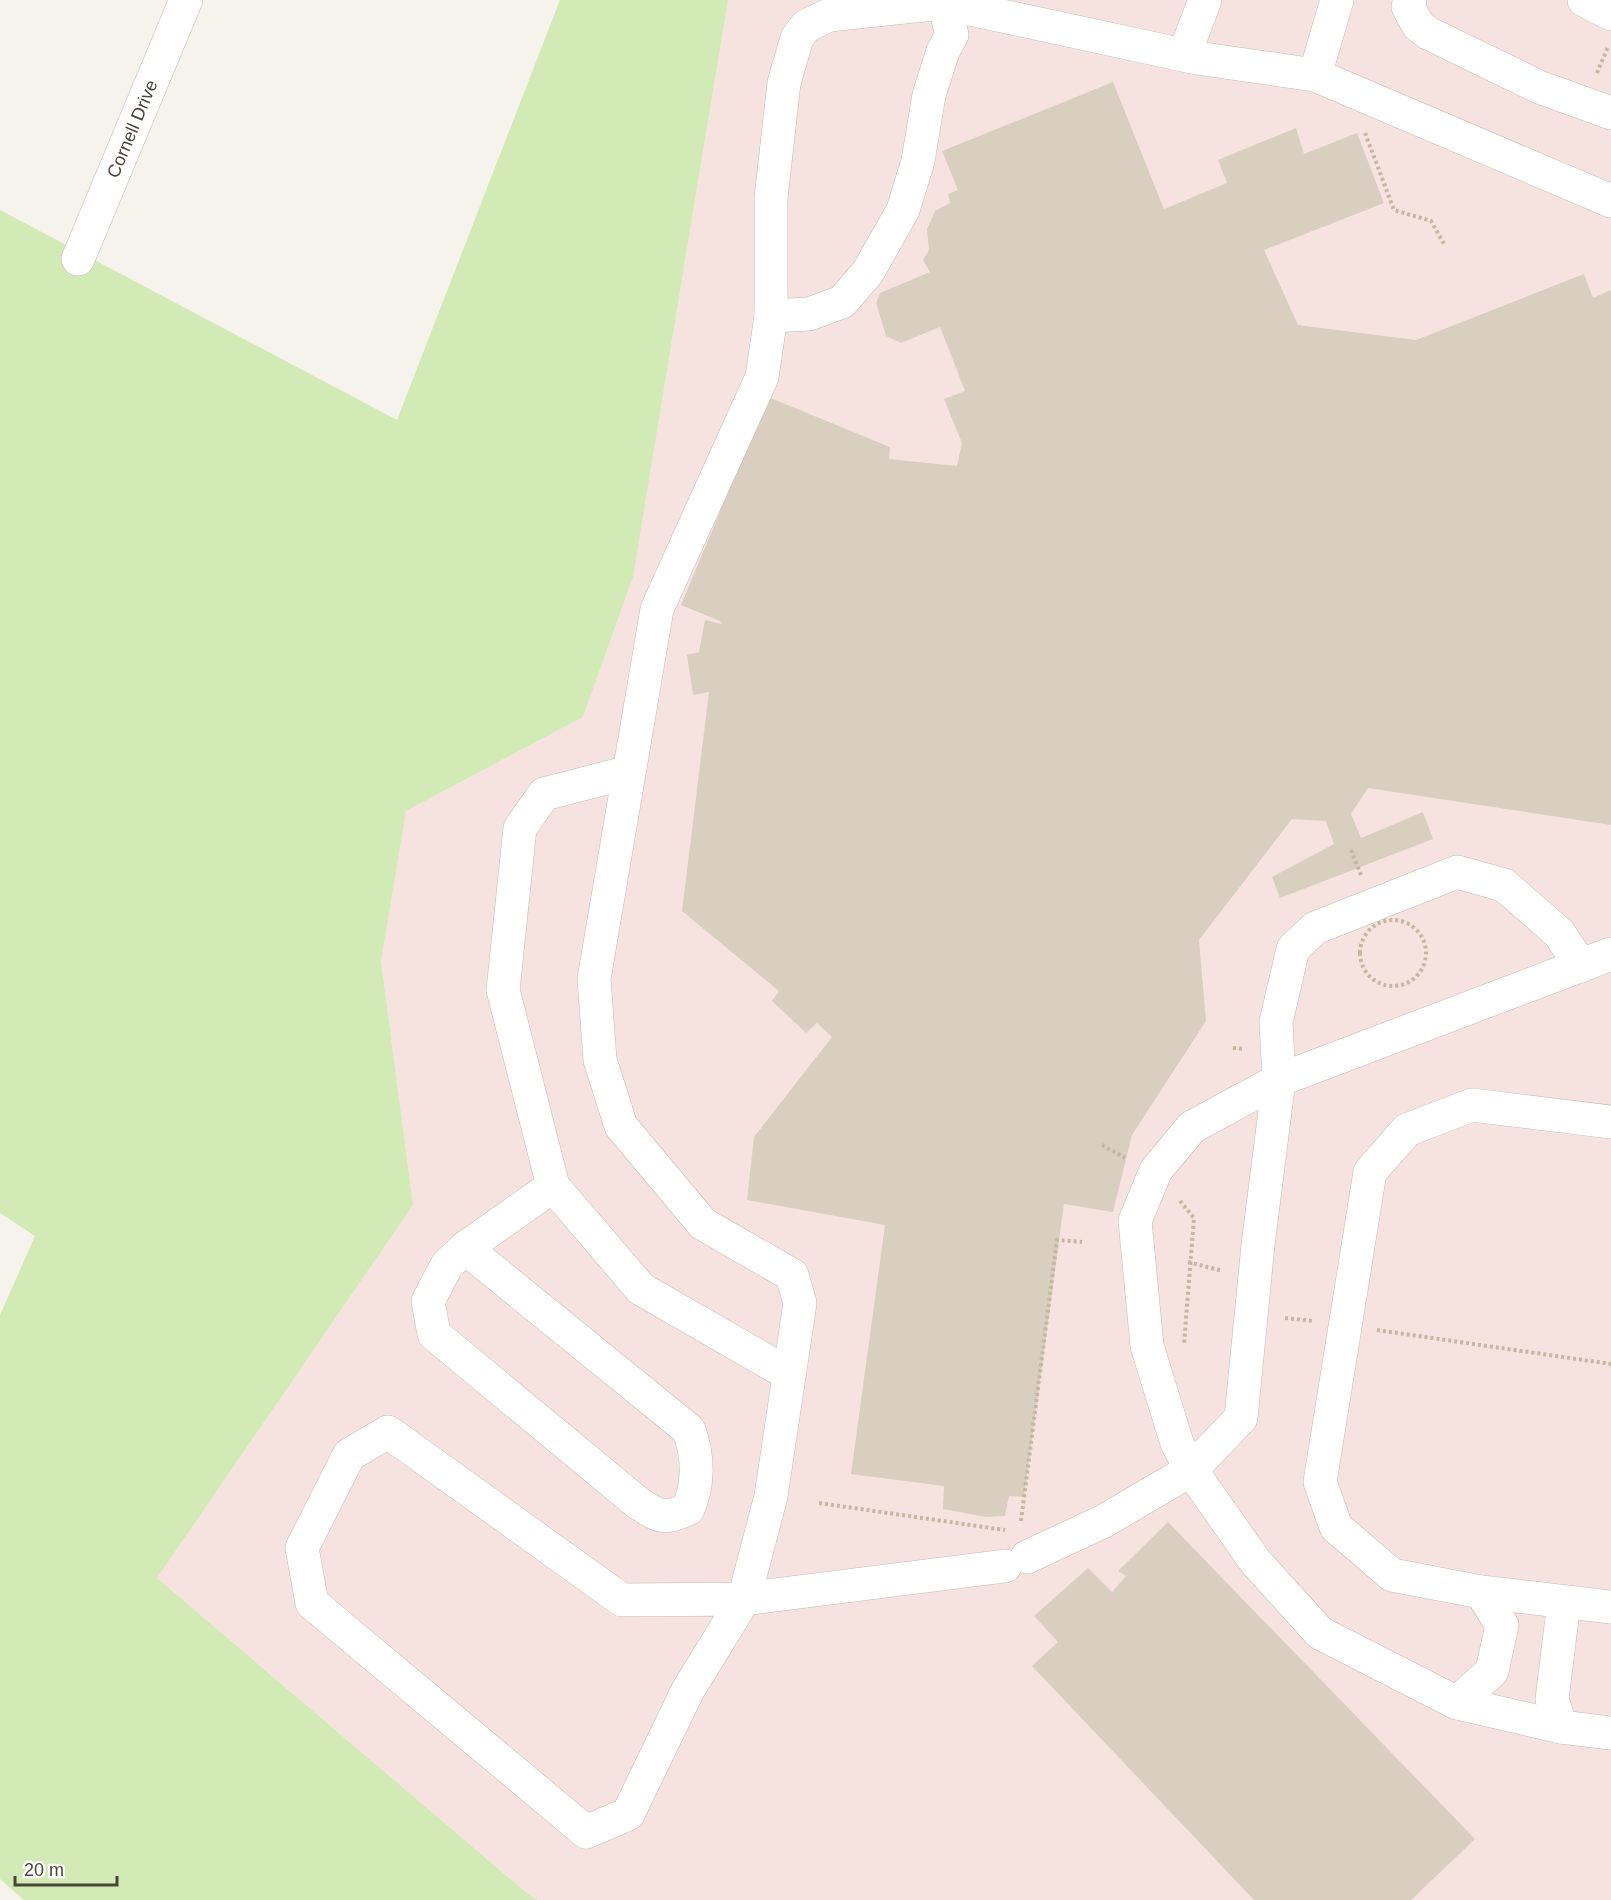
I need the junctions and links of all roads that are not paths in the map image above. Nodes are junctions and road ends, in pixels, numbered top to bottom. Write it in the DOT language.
graph roads {
  1 [pos="186,0"];
  2 [pos="1205,0"];
  3 [pos="1337,0"];
  4 [pos="1410,0"];
  5 [pos="1584,0"];
  6 [pos="942,1"];
  7 [pos="1611,14"];
  8 [pos="1184,55"];
  9 [pos="1315,75"];
  10 [pos="1611,114"];
  11 [pos="1611,201"];
  12 [pos="78,259"];
  13 [pos="771,316"];
  14 [pos="629,772"];
  15 [pos="1611,954"];
  16 [pos="1581,966"];
  17 [pos="1279,1080"];
  18 [pos="1611,1122"];
  19 [pos="553,1186"];
  20 [pos="465,1248"];
  21 [pos="789,1374"];
  22 [pos="1191,1470"];
  23 [pos="1481,1592"];
  24 [pos="744,1599"];
  25 [pos="1564,1602"];
  26 [pos="1611,1607"];
  27 [pos="1457,1703"];
  28 [pos="1561,1727"];
  29 [pos="1611,1733"];
  1 -- 12 [label="street, Cornell Drive"];
  2 -- 8 [label="street"];
  3 -- 9 [label="street"];
  4 -- 10 [label="street"];
  5 -- 7 [label="street"];
  6 -- 8 [label="street"];
  6 -- 13 [label="street"];
  6 -- 13 [label="street"];
  8 -- 9 [label="street"];
  9 -- 11 [label="street"];
  13 -- 14 [label="street"];
  14 -- 19 [label="street"];
  14 -- 21 [label="street"];
  15 -- 16 [label="street"];
  16 -- 17 [label="street"];
  16 -- 17 [label="street"];
  17 -- 22 [label="street"];
  17 -- 22 [label="street"];
  18 -- 23 [label="street"];
  19 -- 20 [label="street"];
  19 -- 21 [label="street"];
  20 -- 20 [label="street"];
  21 -- 24 [label="street"];
  22 -- 24 [label="street"];
  22 -- 27 [label="street"];
  23 -- 25 [label="street"];
  23 -- 27 [label="street"];
  24 -- 24 [label="street"];
  25 -- 26 [label="street"];
  25 -- 28 [label="street"];
  27 -- 28 [label="street"];
  28 -- 29 [label="street"];
}
